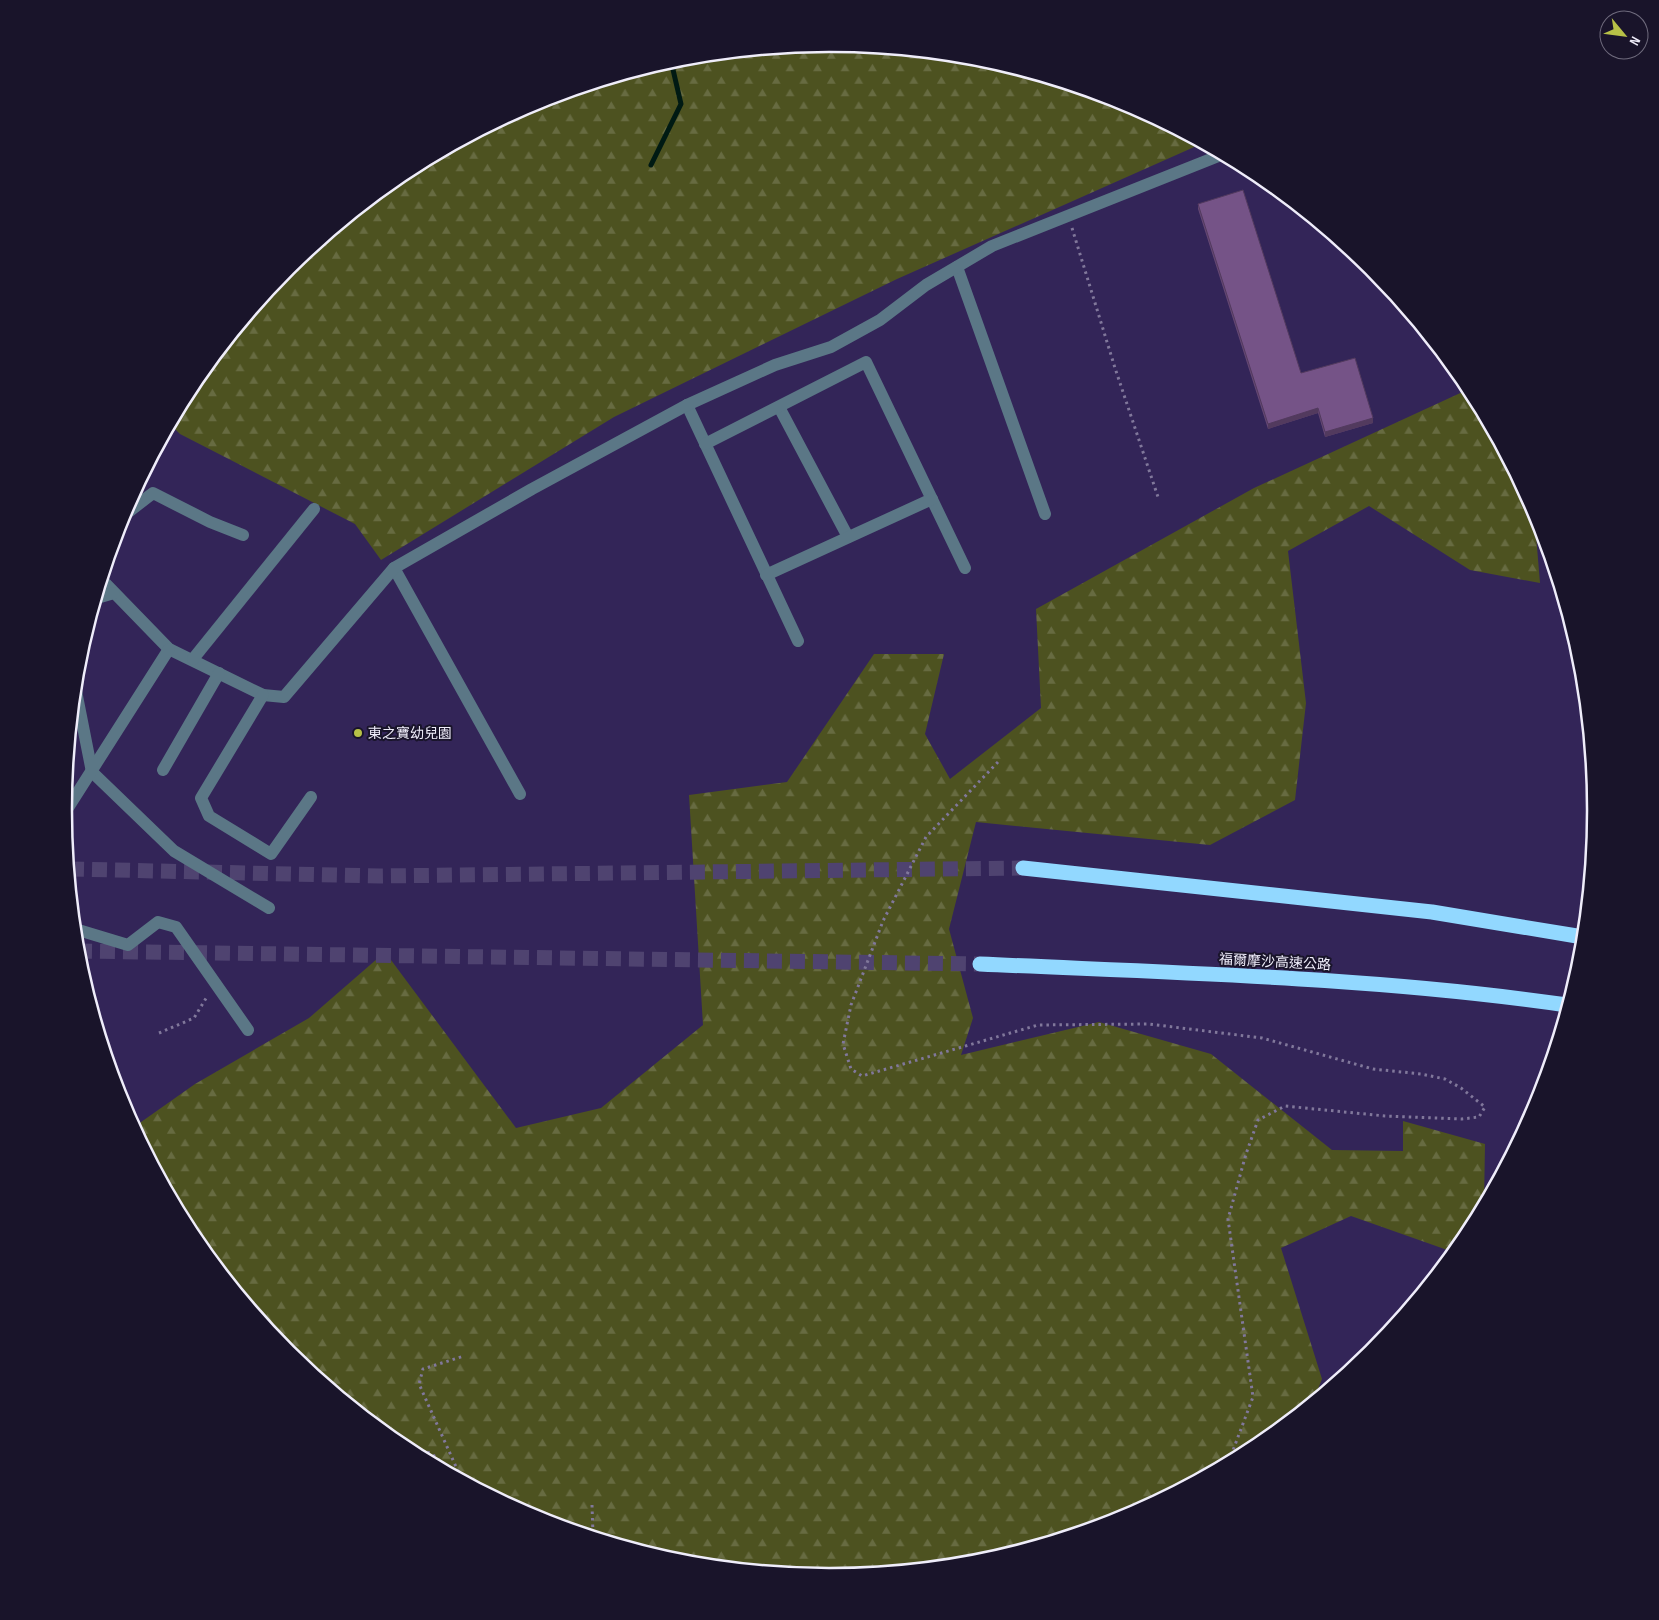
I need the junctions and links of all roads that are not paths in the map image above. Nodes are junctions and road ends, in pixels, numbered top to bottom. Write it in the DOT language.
graph roads {
  1 [pos="1214,158"];
  2 [pos="957,267"];
  3 [pos="687,405"];
  4 [pos="779,407"];
  5 [pos="704,444"];
  6 [pos="932,499"];
  7 [pos="136,506"];
  8 [pos="314,509"];
  9 [pos="1045,514"];
  10 [pos="243,535"];
  11 [pos="848,537"];
  12 [pos="394,568"];
  13 [pos="964,568"];
  14 [pos="766,575"];
  15 [pos="107,585"];
  16 [pos="114,593"];
  17 [pos="103,596"];
  18 [pos="798,641"];
  19 [pos="170,648"];
  20 [pos="193,659"];
  21 [pos="219,673"];
  22 [pos="263,696"];
  23 [pos="79,704"];
  24 [pos="163,770"];
  25 [pos="92,772"];
  26 [pos="520,794"];
  27 [pos="311,797"];
  28 [pos="72,801"];
  29 [pos="1023,868"];
  30 [pos="269,908"];
  31 [pos="82,931"];
  32 [pos="1576,936"];
  33 [pos="980,964"];
  34 [pos="1561,1005"];
  35 [pos="248,1030"];
  1 -- 2 [label="street"];
  2 -- 3 [label="street"];
  2 -- 9 [label="street"];
  3 -- 5 [label="street"];
  3 -- 12 [label="street"];
  4 -- 5 [label="street"];
  4 -- 6 [label="street"];
  4 -- 11 [label="street"];
  5 -- 14 [label="street"];
  6 -- 11 [label="street"];
  6 -- 13 [label="street"];
  7 -- 10 [label="street"];
  8 -- 20 [label="street"];
  11 -- 14 [label="street"];
  12 -- 22 [label="street"];
  12 -- 26 [label="street"];
  14 -- 18 [label="street"];
  15 -- 16 [label="street"];
  16 -- 17 [label="street"];
  16 -- 19 [label="street"];
  19 -- 20 [label="street"];
  19 -- 25 [label="street"];
  20 -- 21 [label="street"];
  21 -- 22 [label="street"];
  21 -- 24 [label="street"];
  22 -- 27 [label="street"];
  23 -- 25 [label="street"];
  25 -- 28 [label="street"];
  25 -- 30 [label="street"];
  29 -- 32 [label="highway"];
  31 -- 35 [label="street"];
  33 -- 34 [label="highway, 福爾摩沙高速公路"];
}
